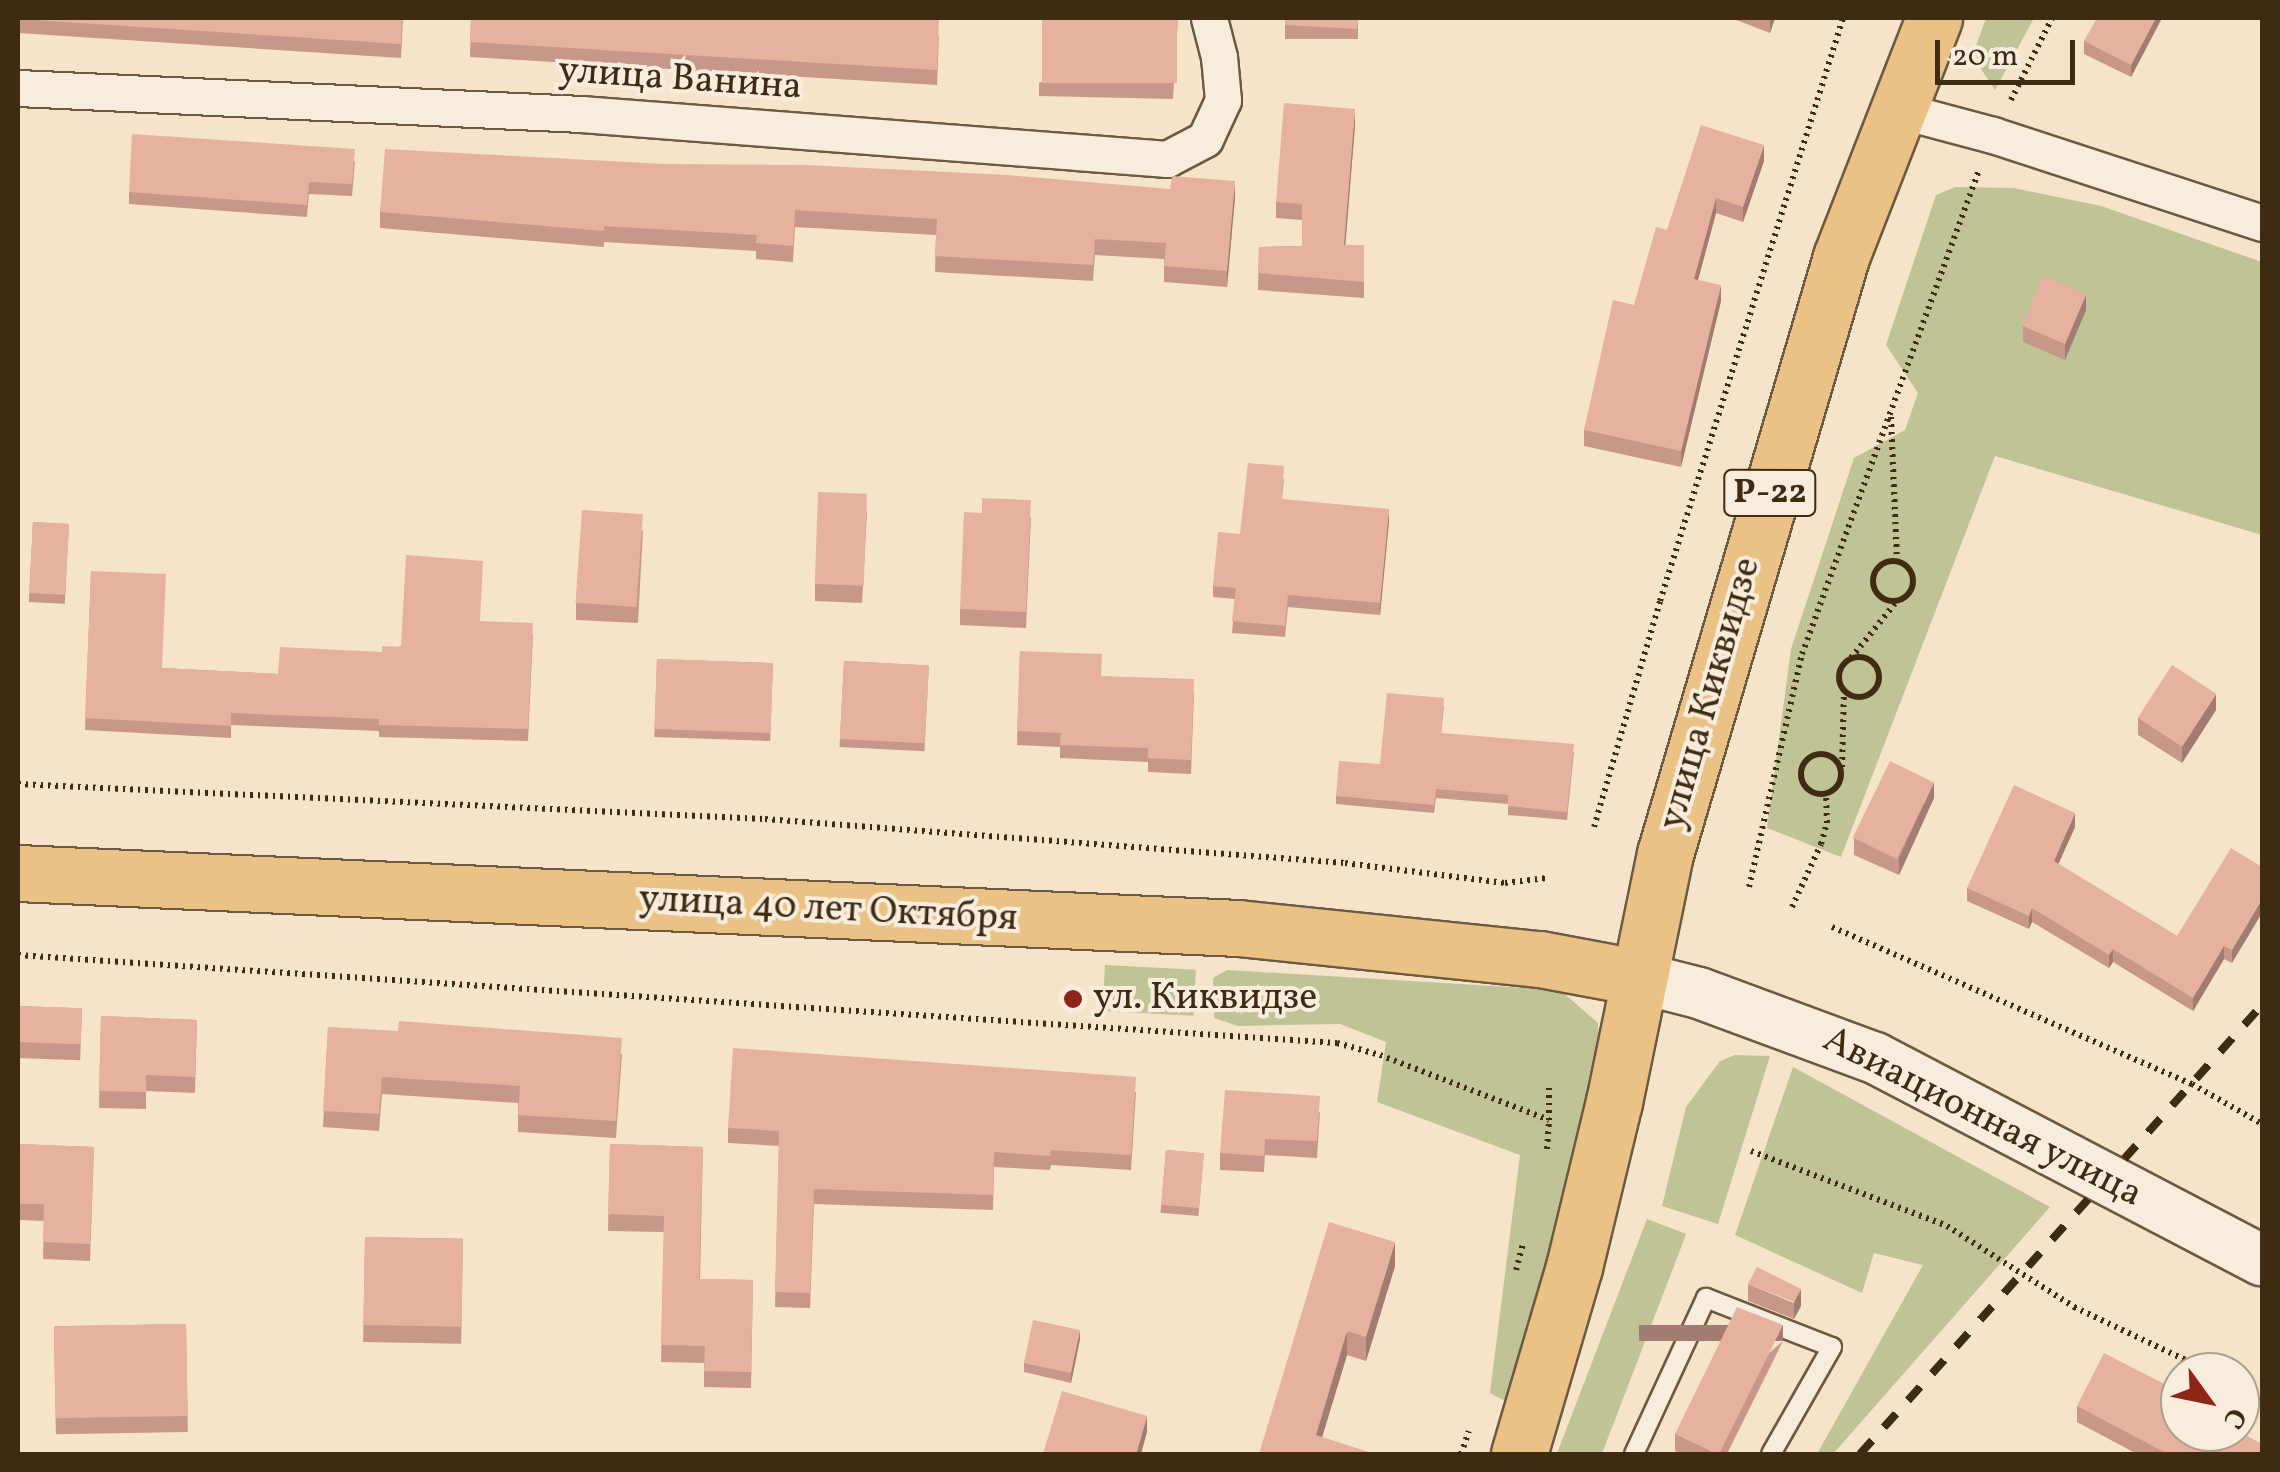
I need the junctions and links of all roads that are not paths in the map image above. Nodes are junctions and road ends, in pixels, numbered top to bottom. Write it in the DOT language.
graph roads {
  1 [pos="1210,18"];
  2 [pos="1934,18"];
  3 [pos="18,88"];
  4 [pos="1895,109"];
  5 [pos="2262,223"];
  6 [pos="18,874"];
  7 [pos="1636,978"];
  8 [pos="2262,1260"];
  9 [pos="1519,1454"];
  10 [pos="1634,1454"];
  11 [pos="1771,1454"];
  1 -- 3 [label="street, улица Ванина"];
  2 -- 4 [label="main road, улица Киквидзе / Р-22"];
  4 -- 5 [label="street"];
  4 -- 7 [label="main road, улица Киквидзе / Р-22"];
  6 -- 7 [label="main road, улица 40 лет Октября"];
  7 -- 8 [label="main road, Авиационная улица"];
  7 -- 9 [label="main road, улица Киквидзе"];
  10 -- 11 [label="lane"];
}
